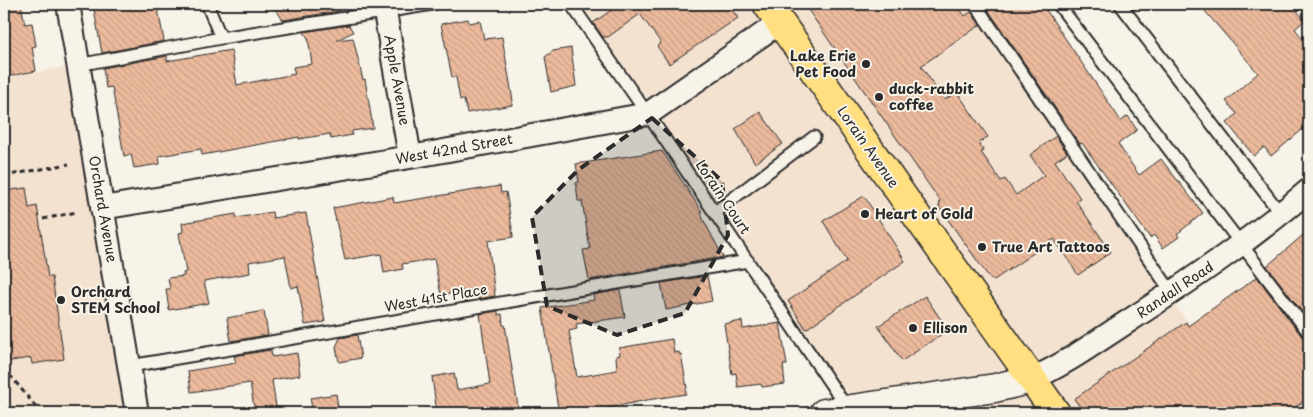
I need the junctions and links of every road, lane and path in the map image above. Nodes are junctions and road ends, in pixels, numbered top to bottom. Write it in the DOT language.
graph roads {
  1 [pos="68,4"];
  2 [pos="207,4"];
  3 [pos="433,4"];
  4 [pos="571,4"];
  5 [pos="975,4"];
  6 [pos="1058,4"];
  7 [pos="1120,4"];
  8 [pos="383,8"];
  9 [pos="773,13"];
  10 [pos="221,38"];
  11 [pos="78,65"];
  12 [pos="648,114"];
  13 [pos="814,137"];
  14 [pos="410,157"];
  15 [pos="69,164"];
  16 [pos="4,176"];
  17 [pos="1309,190"];
  18 [pos="102,208"];
  19 [pos="77,212"];
  20 [pos="715,212"];
  21 [pos="1281,214"];
  22 [pos="43,219"];
  23 [pos="1242,244"];
  24 [pos="748,261"];
  25 [pos="1172,293"];
  26 [pos="1309,333"];
  27 [pos="130,366"];
  28 [pos="4,368"];
  29 [pos="1032,379"];
  30 [pos="837,412"];
  31 [pos="41,413"];
  32 [pos="137,413"];
  33 [pos="1056,413"];
  1 -- 11 [label="street, Orchard Avenue"];
  2 -- 10 [label="lane"];
  3 -- 8 [label="lane"];
  4 -- 12 [label="lane, Lorain Court"];
  5 -- 25 [label="lane"];
  6 -- 23 [label="lane"];
  7 -- 21 [label="lane"];
  8 -- 10 [label="lane"];
  8 -- 14 [label="street, Apple Avenue"];
  9 -- 12 [label="street, West 42nd Street"];
  9 -- 29 [label="main road, Lorain Avenue"];
  10 -- 11 [label="lane"];
  11 -- 18 [label="street, Orchard Avenue"];
  12 -- 14 [label="street, West 42nd Street"];
  12 -- 20 [label="lane, Lorain Court"];
  13 -- 20 [label="lane"];
  14 -- 18 [label="street, West 42nd Street"];
  15 -- 16 [label="path"];
  17 -- 21 [label="street, Randall Road"];
  18 -- 27 [label="street, Orchard Avenue"];
  19 -- 22 [label="path"];
  20 -- 24 [label="lane, Lorain Court"];
  21 -- 23 [label="street, Randall Road"];
  23 -- 25 [label="street, Randall Road"];
  23 -- 26 [label="lane"];
  24 -- 27 [label="lane, West 41st Place"];
  24 -- 30 [label="lane, Lorain Court"];
  25 -- 29 [label="street, Randall Road"];
  27 -- 32 [label="street, Orchard Avenue"];
  28 -- 31 [label="path"];
  29 -- 30 [label="street"];
  29 -- 33 [label="main road, Lorain Avenue"];
}
